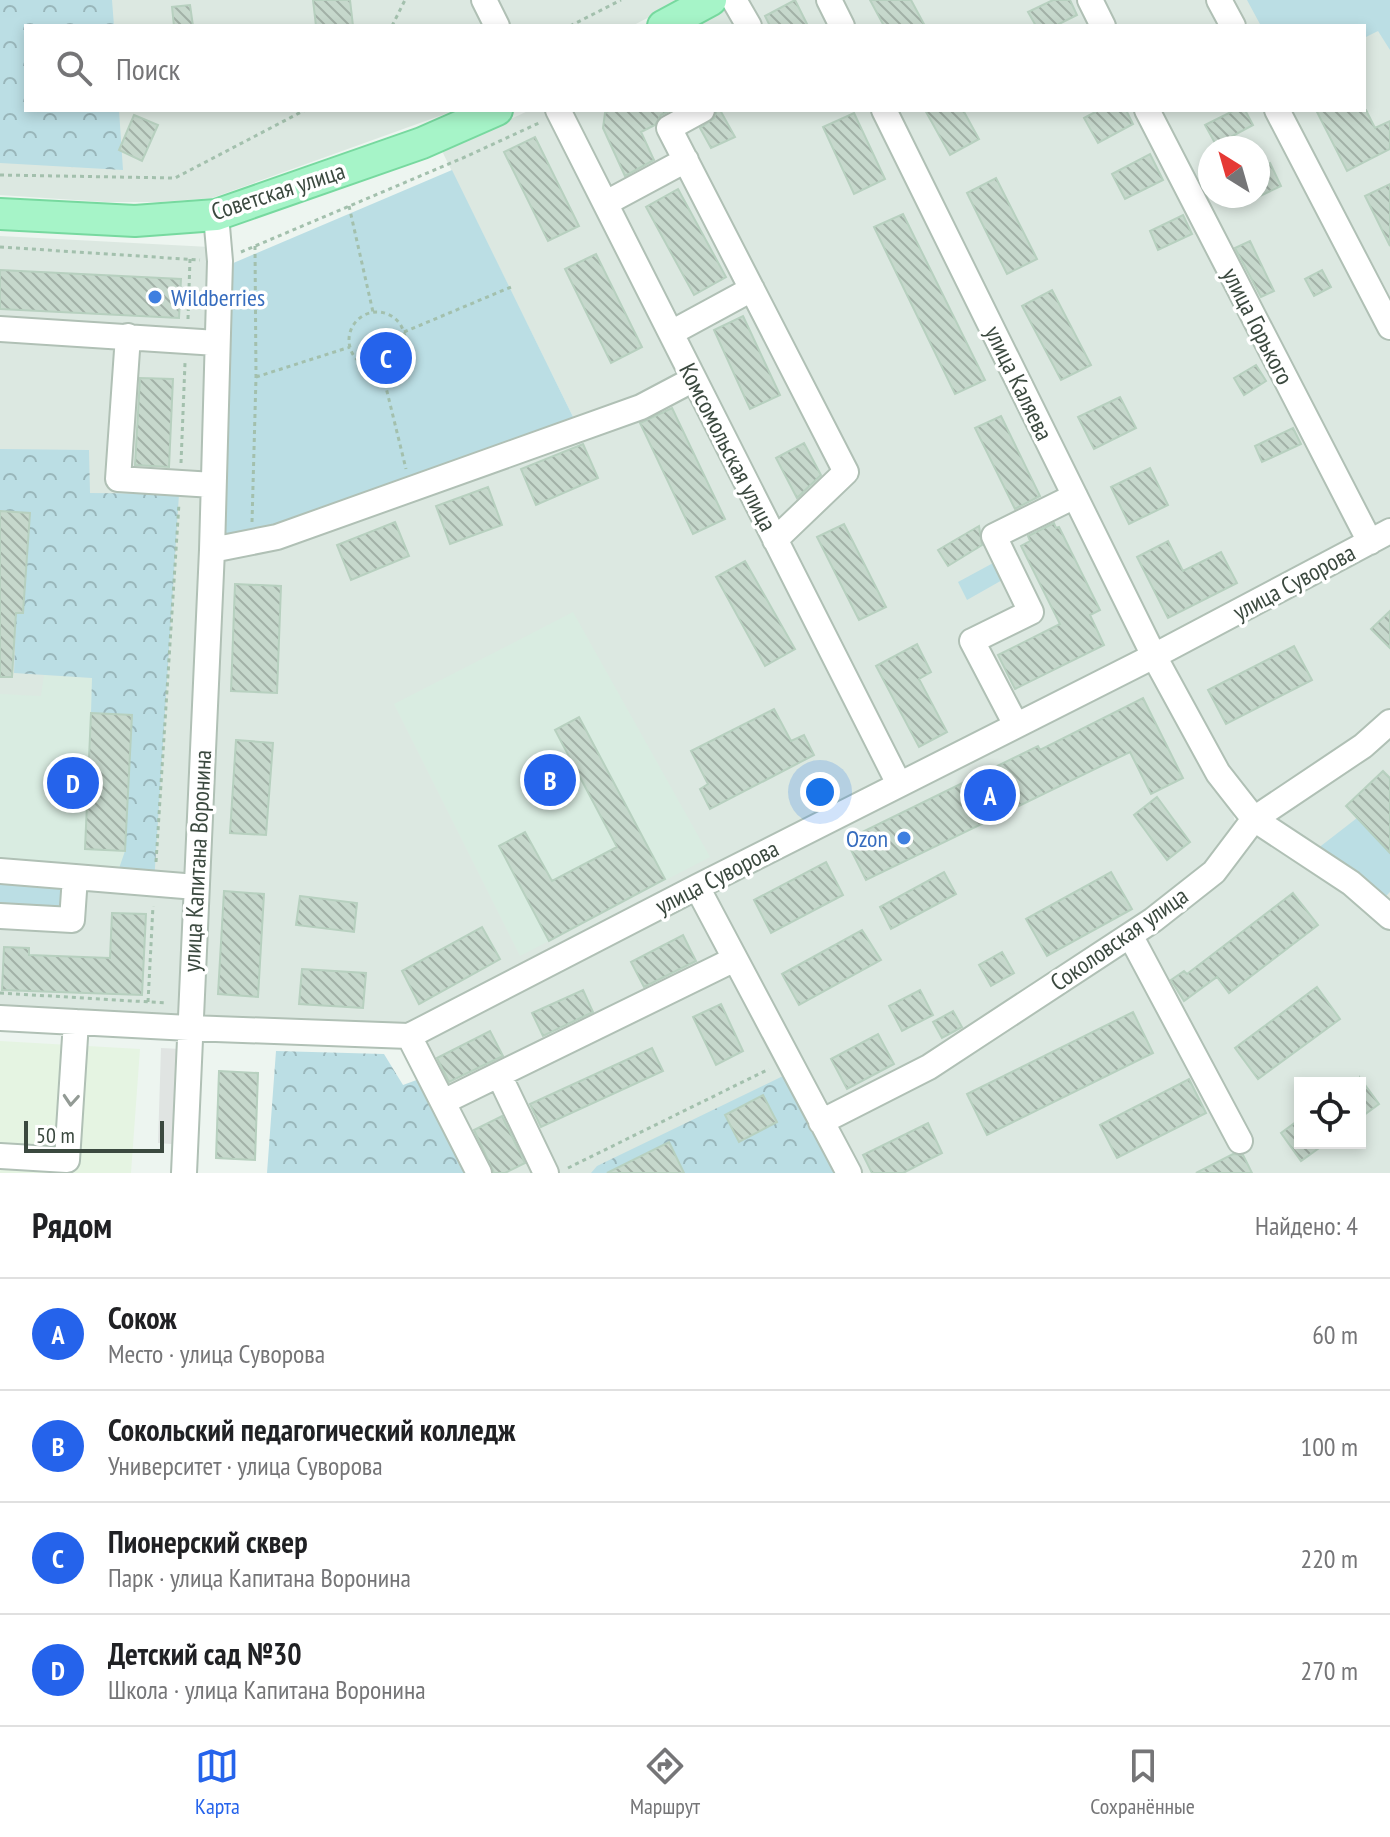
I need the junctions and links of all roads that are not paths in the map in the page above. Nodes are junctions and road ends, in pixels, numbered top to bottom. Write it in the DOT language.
graph roads {
  1 [pos="484,0"];
  2 [pos="711,0"];
  3 [pos="734,0"];
  4 [pos="829,0"];
  5 [pos="1090,0"];
  6 [pos="1219,0"];
  7 [pos="496,24"];
  8 [pos="667,24"];
  9 [pos="748,24"];
  10 [pos="841,24"];
  11 [pos="1102,24"];
  12 [pos="1232,24"];
  13 [pos="492,112"];
  14 [pos="560,112"];
  15 [pos="698,112"];
  16 [pos="885,112"];
  17 [pos="1148,112"];
  18 [pos="1278,112"];
  19 [pos="686,160"];
  20 [pos="606,203"];
  21 [pos="0,214"];
  22 [pos="216,215"];
  23 [pos="752,289"];
  24 [pos="1390,327"];
  25 [pos="0,329"];
  26 [pos="671,333"];
  27 [pos="128,336"];
  28 [pos="217,343"];
  29 [pos="694,379"];
  30 [pos="213,485"];
  31 [pos="1075,496"];
  32 [pos="1380,536"];
  33 [pos="775,540"];
  34 [pos="212,550"];
  35 [pos="1154,656"];
  36 [pos="1016,725"];
  37 [pos="1386,733"];
  38 [pos="899,784"];
  39 [pos="1254,819"];
  40 [pos="0,871"];
  41 [pos="75,877"];
  42 [pos="196,887"];
  43 [pos="697,887"];
  44 [pos="0,916"];
  45 [pos="1390,917"];
  46 [pos="1130,935"];
  47 [pos="735,959"];
  48 [pos="0,1018"];
  49 [pos="76,1022"];
  50 [pos="189,1028"];
  51 [pos="409,1036"];
  52 [pos="499,1075"];
  53 [pos="443,1102"];
  54 [pos="821,1122"];
  55 [pos="1240,1141"];
  56 [pos="0,1156"];
  57 [pos="184,1173"];
  58 [pos="479,1173"];
  59 [pos="546,1173"];
  60 [pos="849,1173"];
  1 -- 7 [label="street"];
  2 -- 8 [label="main road"];
  3 -- 9 [label="street"];
  4 -- 10 [label="street"];
  5 -- 11 [label="street"];
  6 -- 12 [label="street"];
  13 -- 22 [label="main road, Советская улица"];
  14 -- 20 [label="street, Комсомольская улица"];
  15 -- 19 [label="street"];
  16 -- 31 [label="street, улица Каляева"];
  17 -- 32 [label="street, улица Горького"];
  18 -- 24 [label="street"];
  19 -- 20 [label="street"];
  19 -- 23 [label="street"];
  20 -- 26 [label="street, Комсомольская улица"];
  21 -- 22 [label="main road, Советская улица"];
  22 -- 28 [label="street, улица Капитана Воронина"];
  23 -- 26 [label="street"];
  23 -- 33 [label="street"];
  25 -- 27 [label="street"];
  26 -- 29 [label="street, Комсомольская улица"];
  27 -- 28 [label="street"];
  27 -- 30 [label="street"];
  28 -- 30 [label="street, улица Капитана Воронина"];
  29 -- 33 [label="street, Комсомольская улица"];
  29 -- 34 [label="street"];
  30 -- 34 [label="street, улица Капитана Воронина"];
  31 -- 35 [label="street, улица Каляева"];
  31 -- 36 [label="street"];
  32 -- 35 [label="street, улица Суворова"];
  33 -- 38 [label="street, Комсомольская улица"];
  34 -- 42 [label="street, улица Капитана Воронина"];
  35 -- 36 [label="street, улица Суворова"];
  35 -- 39 [label="street, улица Каляева"];
  36 -- 38 [label="street, улица Суворова"];
  37 -- 39 [label="street, Соколовская улица"];
  38 -- 43 [label="street, улица Суворова"];
  39 -- 45 [label="street, улица Каляева"];
  39 -- 46 [label="street, Соколовская улица"];
  40 -- 41 [label="street"];
  41 -- 42 [label="street"];
  41 -- 44 [label="street"];
  42 -- 50 [label="street, улица Капитана Воронина"];
  43 -- 47 [label="street"];
  43 -- 51 [label="street, улица Суворова"];
  46 -- 54 [label="street, Соколовская улица"];
  46 -- 55 [label="street"];
  47 -- 52 [label="street"];
  47 -- 54 [label="street"];
  48 -- 49 [label="street, улица Суворова"];
  49 -- 50 [label="street, улица Суворова"];
  49 -- 56 [label="street, one-way"];
  50 -- 51 [label="street, улица Суворова"];
  50 -- 57 [label="street, улица Капитана Воронина"];
  51 -- 53 [label="street"];
  52 -- 53 [label="street"];
  52 -- 59 [label="street"];
  53 -- 58 [label="street"];
  54 -- 60 [label="street"];
}
